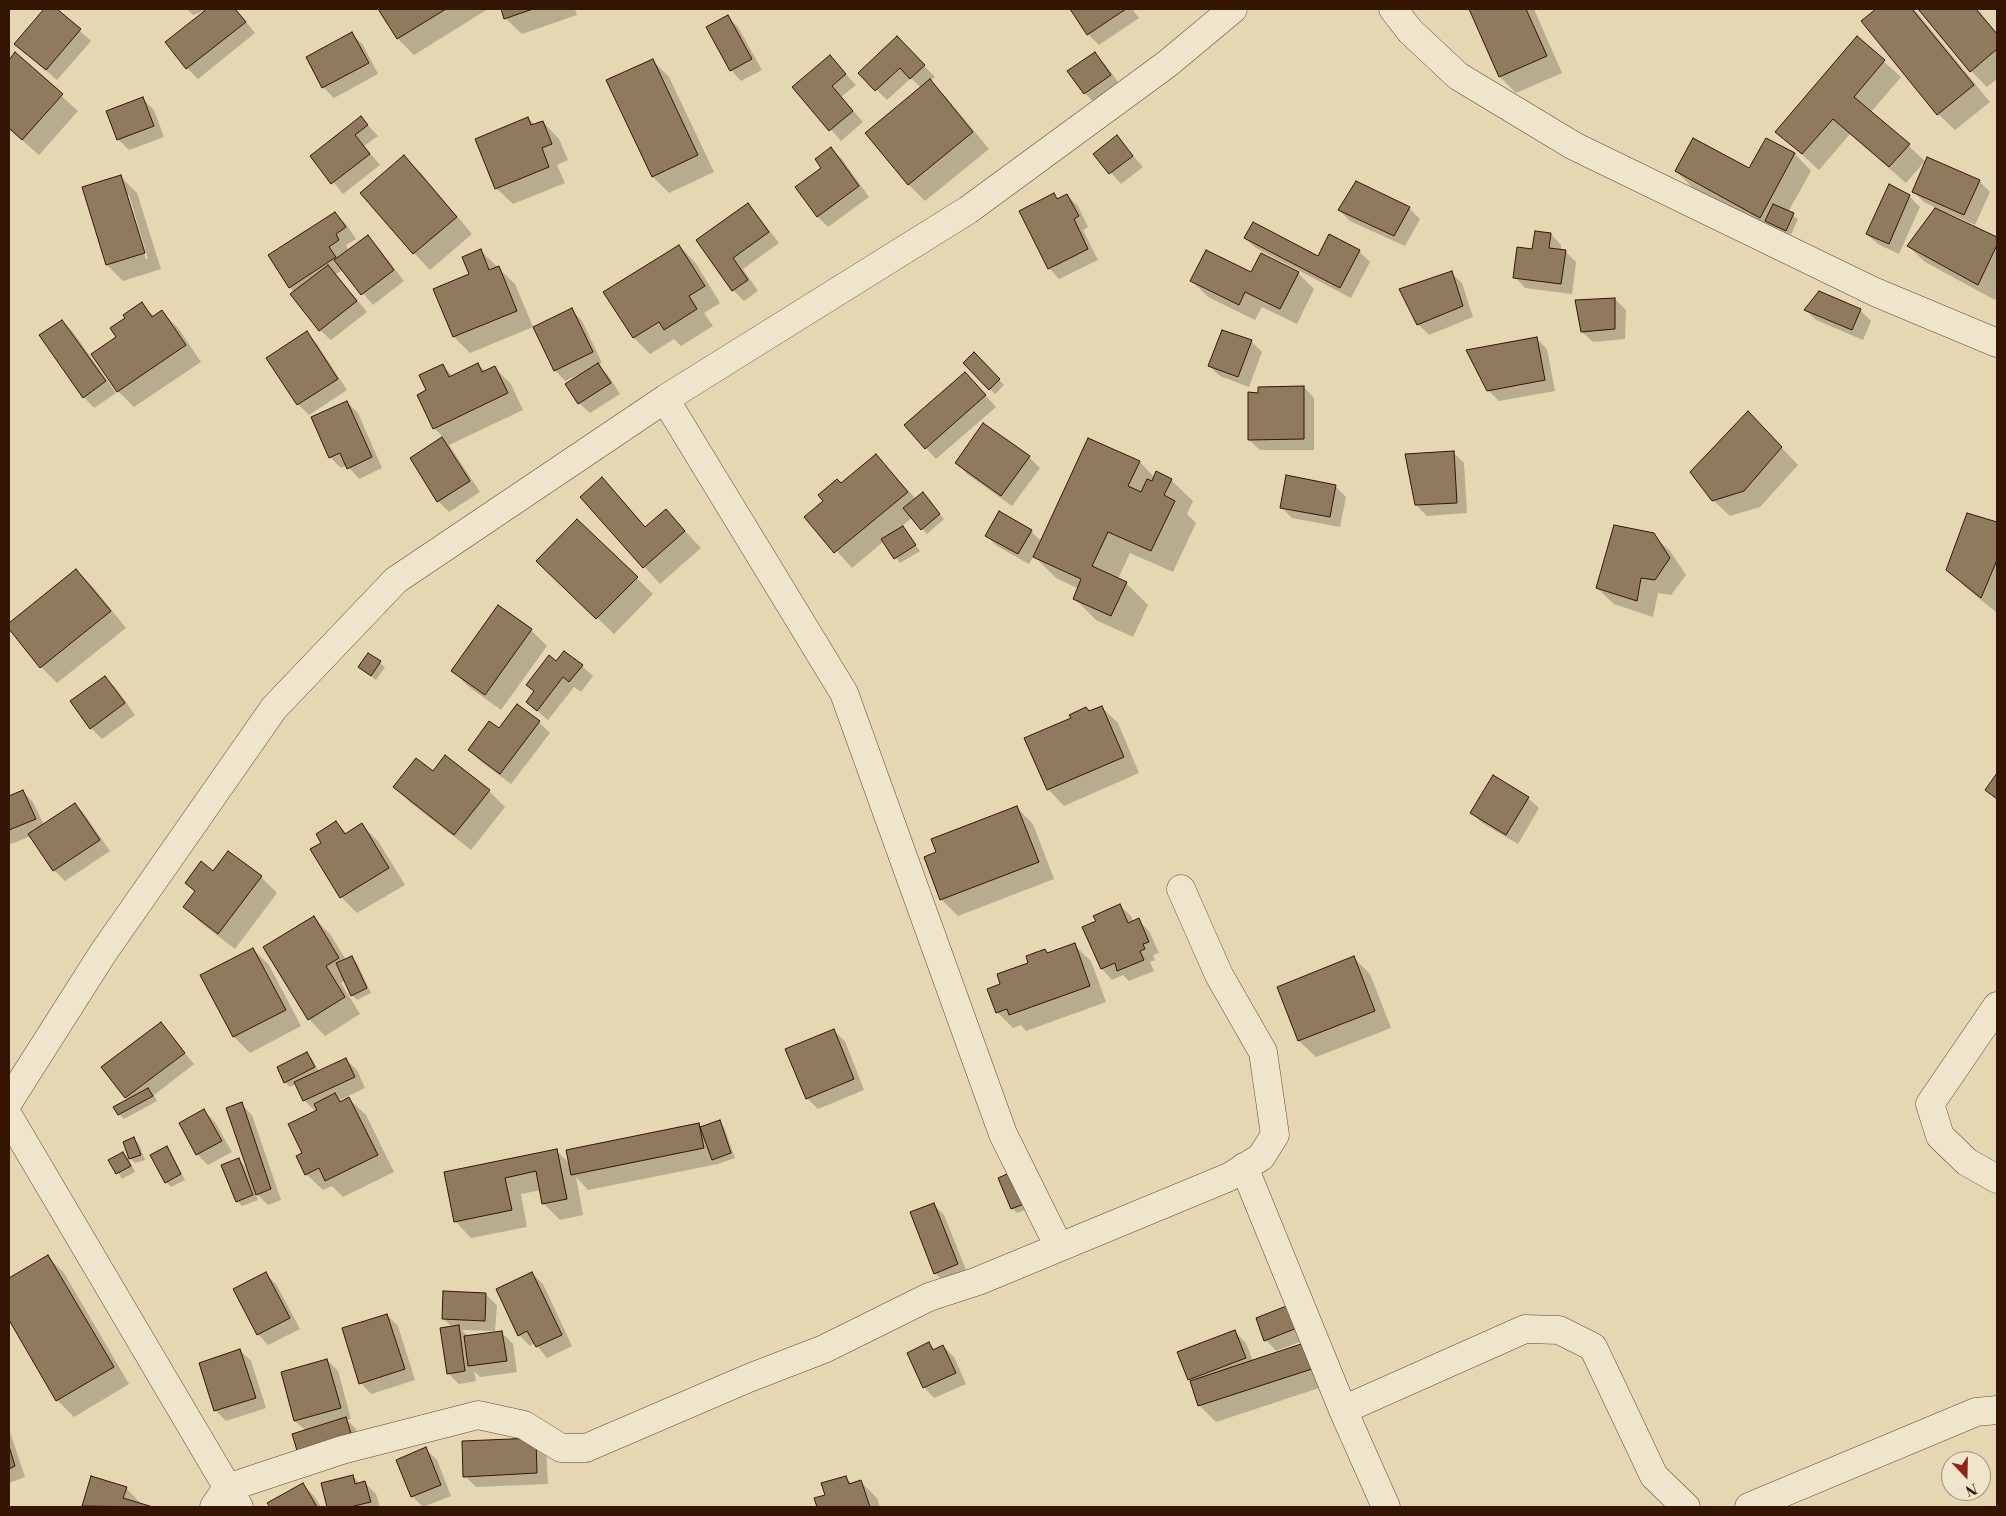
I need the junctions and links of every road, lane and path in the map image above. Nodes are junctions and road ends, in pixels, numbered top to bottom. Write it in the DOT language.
graph roads {
  1 [pos="1233,9"];
  2 [pos="1394,9"];
  3 [pos="1997,343"];
  4 [pos="665,399"];
  5 [pos="1181,889"];
  6 [pos="1997,1006"];
  7 [pos="9,1101"];
  8 [pos="9,1117"];
  9 [pos="1244,1167"];
  10 [pos="1997,1179"];
  11 [pos="1059,1247"];
  12 [pos="1343,1410"];
  13 [pos="1997,1410"];
  14 [pos="227,1501"];
  15 [pos="1386,1507"];
  16 [pos="1686,1507"];
  17 [pos="1749,1507"];
  1 -- 4 [label="street"];
  2 -- 3 [label="street"];
  4 -- 7 [label="street"];
  4 -- 11 [label="street"];
  5 -- 9 [label="street"];
  6 -- 10 [label="street"];
  8 -- 14 [label="street"];
  9 -- 11 [label="street"];
  9 -- 12 [label="street"];
  11 -- 14 [label="street"];
  12 -- 15 [label="street"];
  12 -- 16 [label="street"];
  13 -- 17 [label="street"];
}
